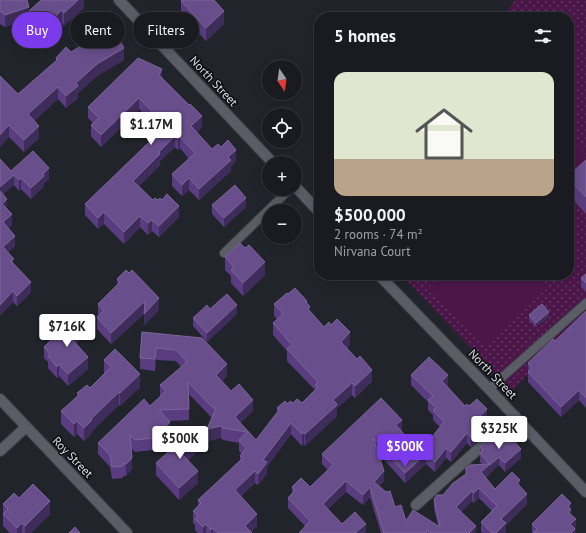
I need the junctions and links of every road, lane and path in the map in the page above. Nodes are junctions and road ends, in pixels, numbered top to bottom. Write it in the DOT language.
graph roads {
  1 [pos="119,0"];
  2 [pos="266,156"];
  3 [pos="302,194"];
  4 [pos="283,196"];
  5 [pos="314,207"];
  6 [pos="224,254"];
  7 [pos="384,280"];
  8 [pos="586,303"];
  9 [pos="489,389"];
  10 [pos="0,399"];
  11 [pos="515,416"];
  12 [pos="26,427"];
  13 [pos="0,451"];
  14 [pos="586,492"];
  15 [pos="416,505"];
  16 [pos="127,533"];
  1 -- 2 [label="street, North Street"];
  3 -- 5 [label="street"];
  4 -- 6 [label="lane"];
  7 -- 9 [label="street, North Street"];
  8 -- 9 [label="lane"];
  9 -- 11 [label="street, North Street"];
  10 -- 12 [label="street, Roy Street"];
  11 -- 14 [label="street, North Street"];
  11 -- 15 [label="street"];
  12 -- 13 [label="street"];
  12 -- 16 [label="street, Roy Street"];
}
